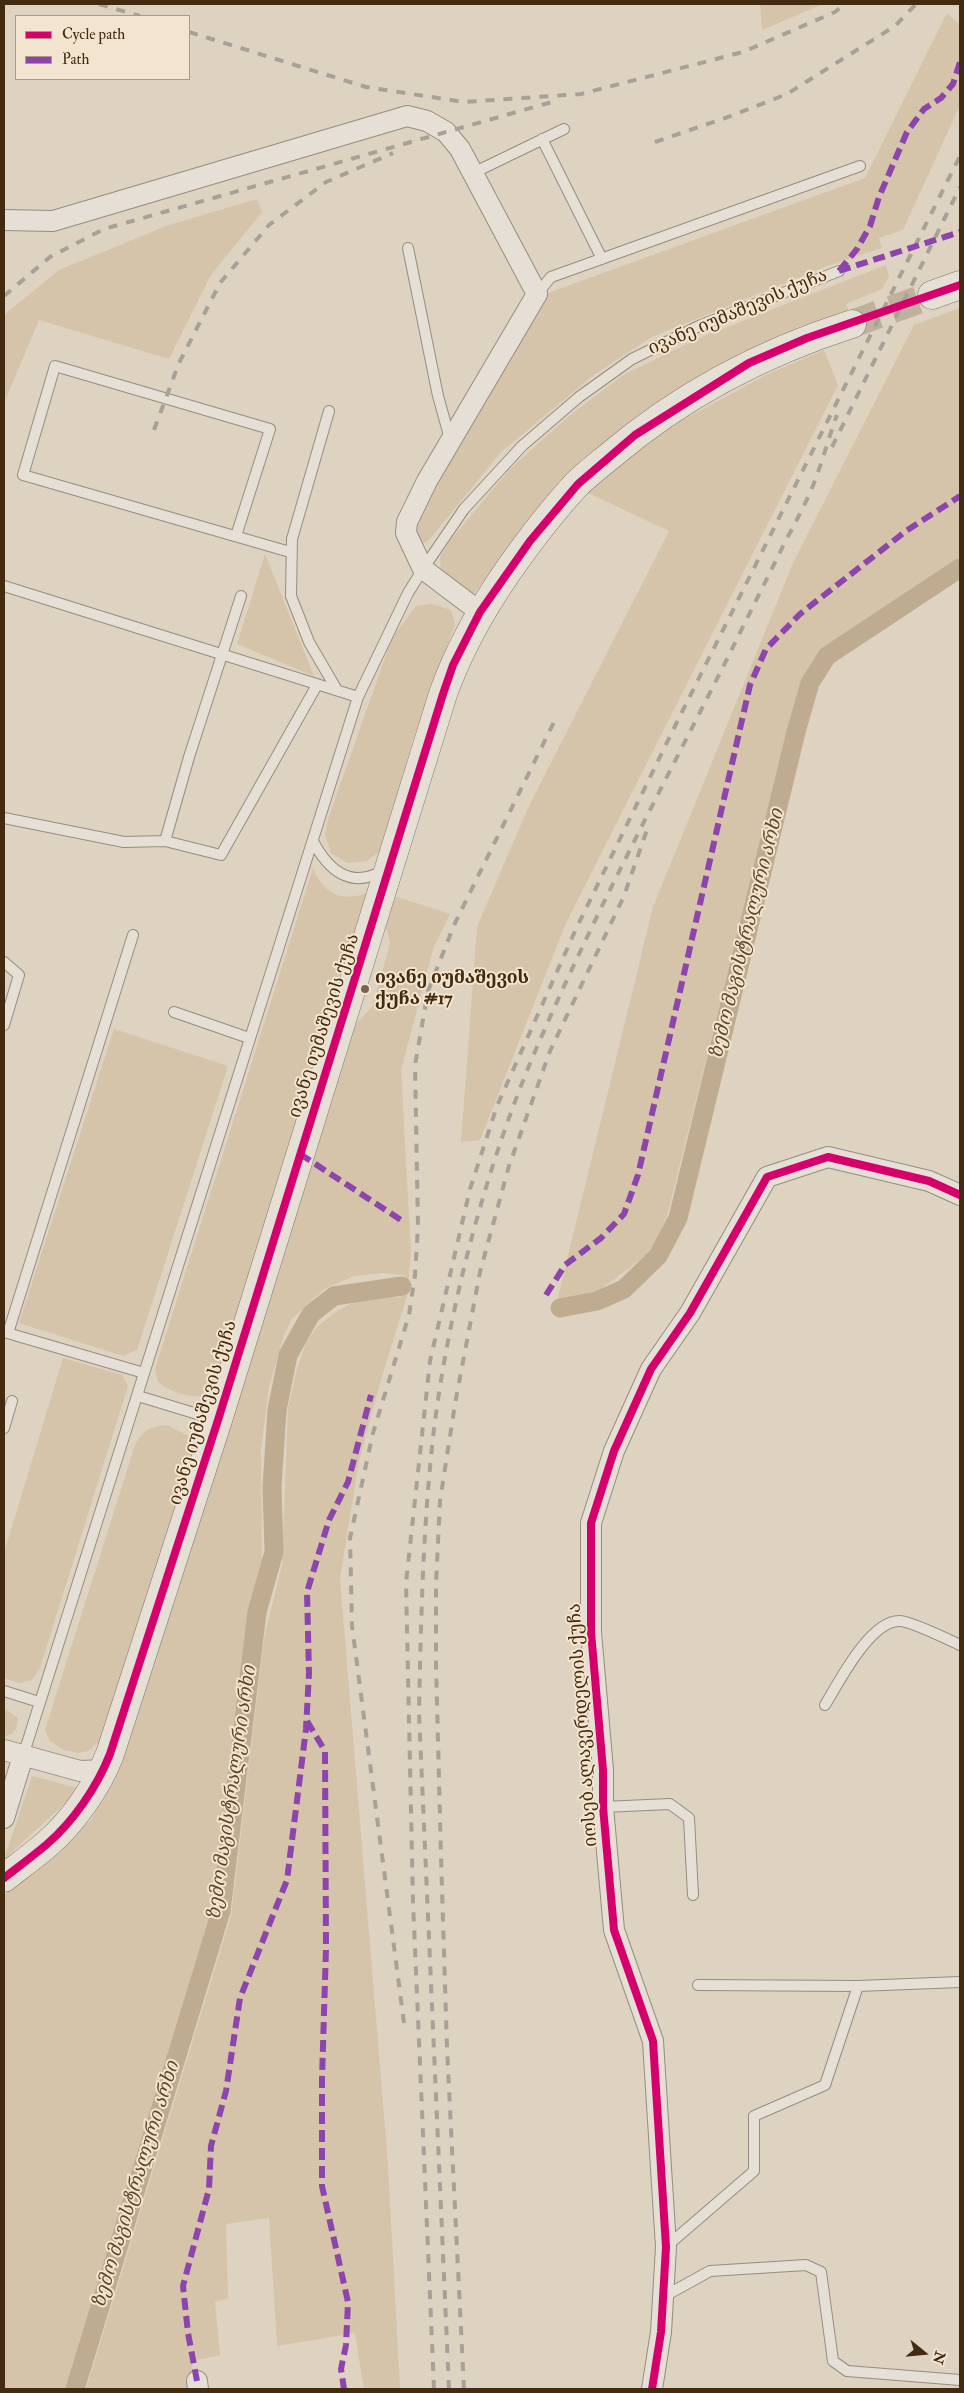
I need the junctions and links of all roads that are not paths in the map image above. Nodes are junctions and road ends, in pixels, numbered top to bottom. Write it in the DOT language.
graph roads {
  1 [pos="564,129"];
  2 [pos="542,139"];
  3 [pos="860,166"];
  4 [pos="473,173"];
  5 [pos="4,220"];
  6 [pos="408,248"];
  7 [pos="602,259"];
  8 [pos="839,271"];
  9 [pos="960,285"];
  10 [pos="538,294"];
  11 [pos="932,295"];
  12 [pos="852,324"];
  13 [pos="329,411"];
  14 [pos="451,442"];
  15 [pos="236,536"];
  16 [pos="290,552"];
  17 [pos="423,569"];
  18 [pos="4,586"];
  19 [pos="241,596"];
  20 [pos="480,612"];
  21 [pos="223,654"];
  22 [pos="316,685"];
  23 [pos="337,690"];
  24 [pos="358,697"];
  25 [pos="4,818"];
  26 [pos="166,841"];
  27 [pos="314,841"];
  28 [pos="391,866"];
  29 [pos="133,935"];
  30 [pos="4,962"];
  31 [pos="174,1012"];
  32 [pos="4,1025"];
  33 [pos="249,1038"];
  34 [pos="960,1196"];
  35 [pos="6,1332"];
  36 [pos="144,1373"];
  37 [pos="138,1396"];
  38 [pos="12,1401"];
  39 [pos="218,1420"];
  40 [pos="4,1428"];
  41 [pos="960,1644"];
  42 [pos="4,1691"];
  43 [pos="39,1702"];
  44 [pos="825,1705"];
  45 [pos="4,1750"];
  46 [pos="23,1756"];
  47 [pos="104,1770"];
  48 [pos="603,1807"];
  49 [pos="4,1818"];
  50 [pos="4,1878"];
  51 [pos="693,1895"];
  52 [pos="960,1982"];
  53 [pos="698,1985"];
  54 [pos="858,1986"];
  55 [pos="666,2247"];
  56 [pos="663,2296"];
  57 [pos="960,2380"];
  58 [pos="652,2389"];
  1 -- 2 [label="lane"];
  2 -- 4 [label="lane"];
  2 -- 7 [label="lane"];
  3 -- 7 [label="lane"];
  4 -- 5 [label="street"];
  4 -- 10 [label="street"];
  6 -- 14 [label="lane"];
  7 -- 10 [label="lane"];
  8 -- 17 [label="lane, ივანე იუმაშევის ქუჩა"];
  9 -- 11 [label="street"];
  10 -- 14 [label="street"];
  12 -- 20 [label="street, ივანე იუმაშევის ქუჩა"];
  13 -- 16 [label="lane"];
  14 -- 17 [label="street"];
  15 -- 15 [label="lane"];
  15 -- 16 [label="lane"];
  16 -- 23 [label="lane"];
  17 -- 20 [label="street"];
  17 -- 24 [label="lane, ივანე იუმაშევის ქუჩა"];
  18 -- 21 [label="lane"];
  19 -- 21 [label="lane"];
  20 -- 28 [label="street, ივანე იუმაშევის ქუჩა"];
  21 -- 22 [label="lane"];
  21 -- 26 [label="lane"];
  22 -- 23 [label="lane"];
  22 -- 26 [label="lane"];
  23 -- 24 [label="lane"];
  24 -- 27 [label="lane, ივანე იუმაშევის ქუჩა"];
  25 -- 26 [label="lane"];
  27 -- 28 [label="lane"];
  27 -- 33 [label="lane, ივანე იუმაშევის ქუჩა"];
  28 -- 39 [label="street, ივანე იუმაშევის ქუჩა"];
  29 -- 35 [label="lane"];
  30 -- 32 [label="lane"];
  31 -- 33 [label="lane"];
  33 -- 36 [label="lane, ივანე იუმაშევის ქუჩა"];
  34 -- 48 [label="street, იოსებ ალავერდელის ქუჩა"];
  35 -- 36 [label="lane"];
  36 -- 37 [label="lane, ივანე იუმაშევის ქუჩა"];
  37 -- 39 [label="lane"];
  37 -- 43 [label="lane, ივანე იუმაშევის ქუჩა"];
  38 -- 40 [label="lane"];
  39 -- 47 [label="street, ივანე იუმაშევის ქუჩა"];
  41 -- 44 [label="lane"];
  42 -- 43 [label="lane"];
  43 -- 46 [label="lane, ივანე იუმაშევის ქუჩა"];
  45 -- 46 [label="street"];
  46 -- 47 [label="street"];
  46 -- 49 [label="street, ივანე იუმაშევის ქუჩა"];
  47 -- 50 [label="street, ივანე იუმაშევის ქუჩა"];
  48 -- 51 [label="lane"];
  48 -- 55 [label="street, იოსებ ალავერდელის ქუჩა"];
  52 -- 54 [label="lane"];
  53 -- 54 [label="lane"];
  54 -- 55 [label="lane"];
  55 -- 56 [label="street, იოსებ ალავერდელის ქუჩა"];
  56 -- 57 [label="lane"];
  56 -- 58 [label="street, იოსებ ალავერდელის ქუჩა"];
}
